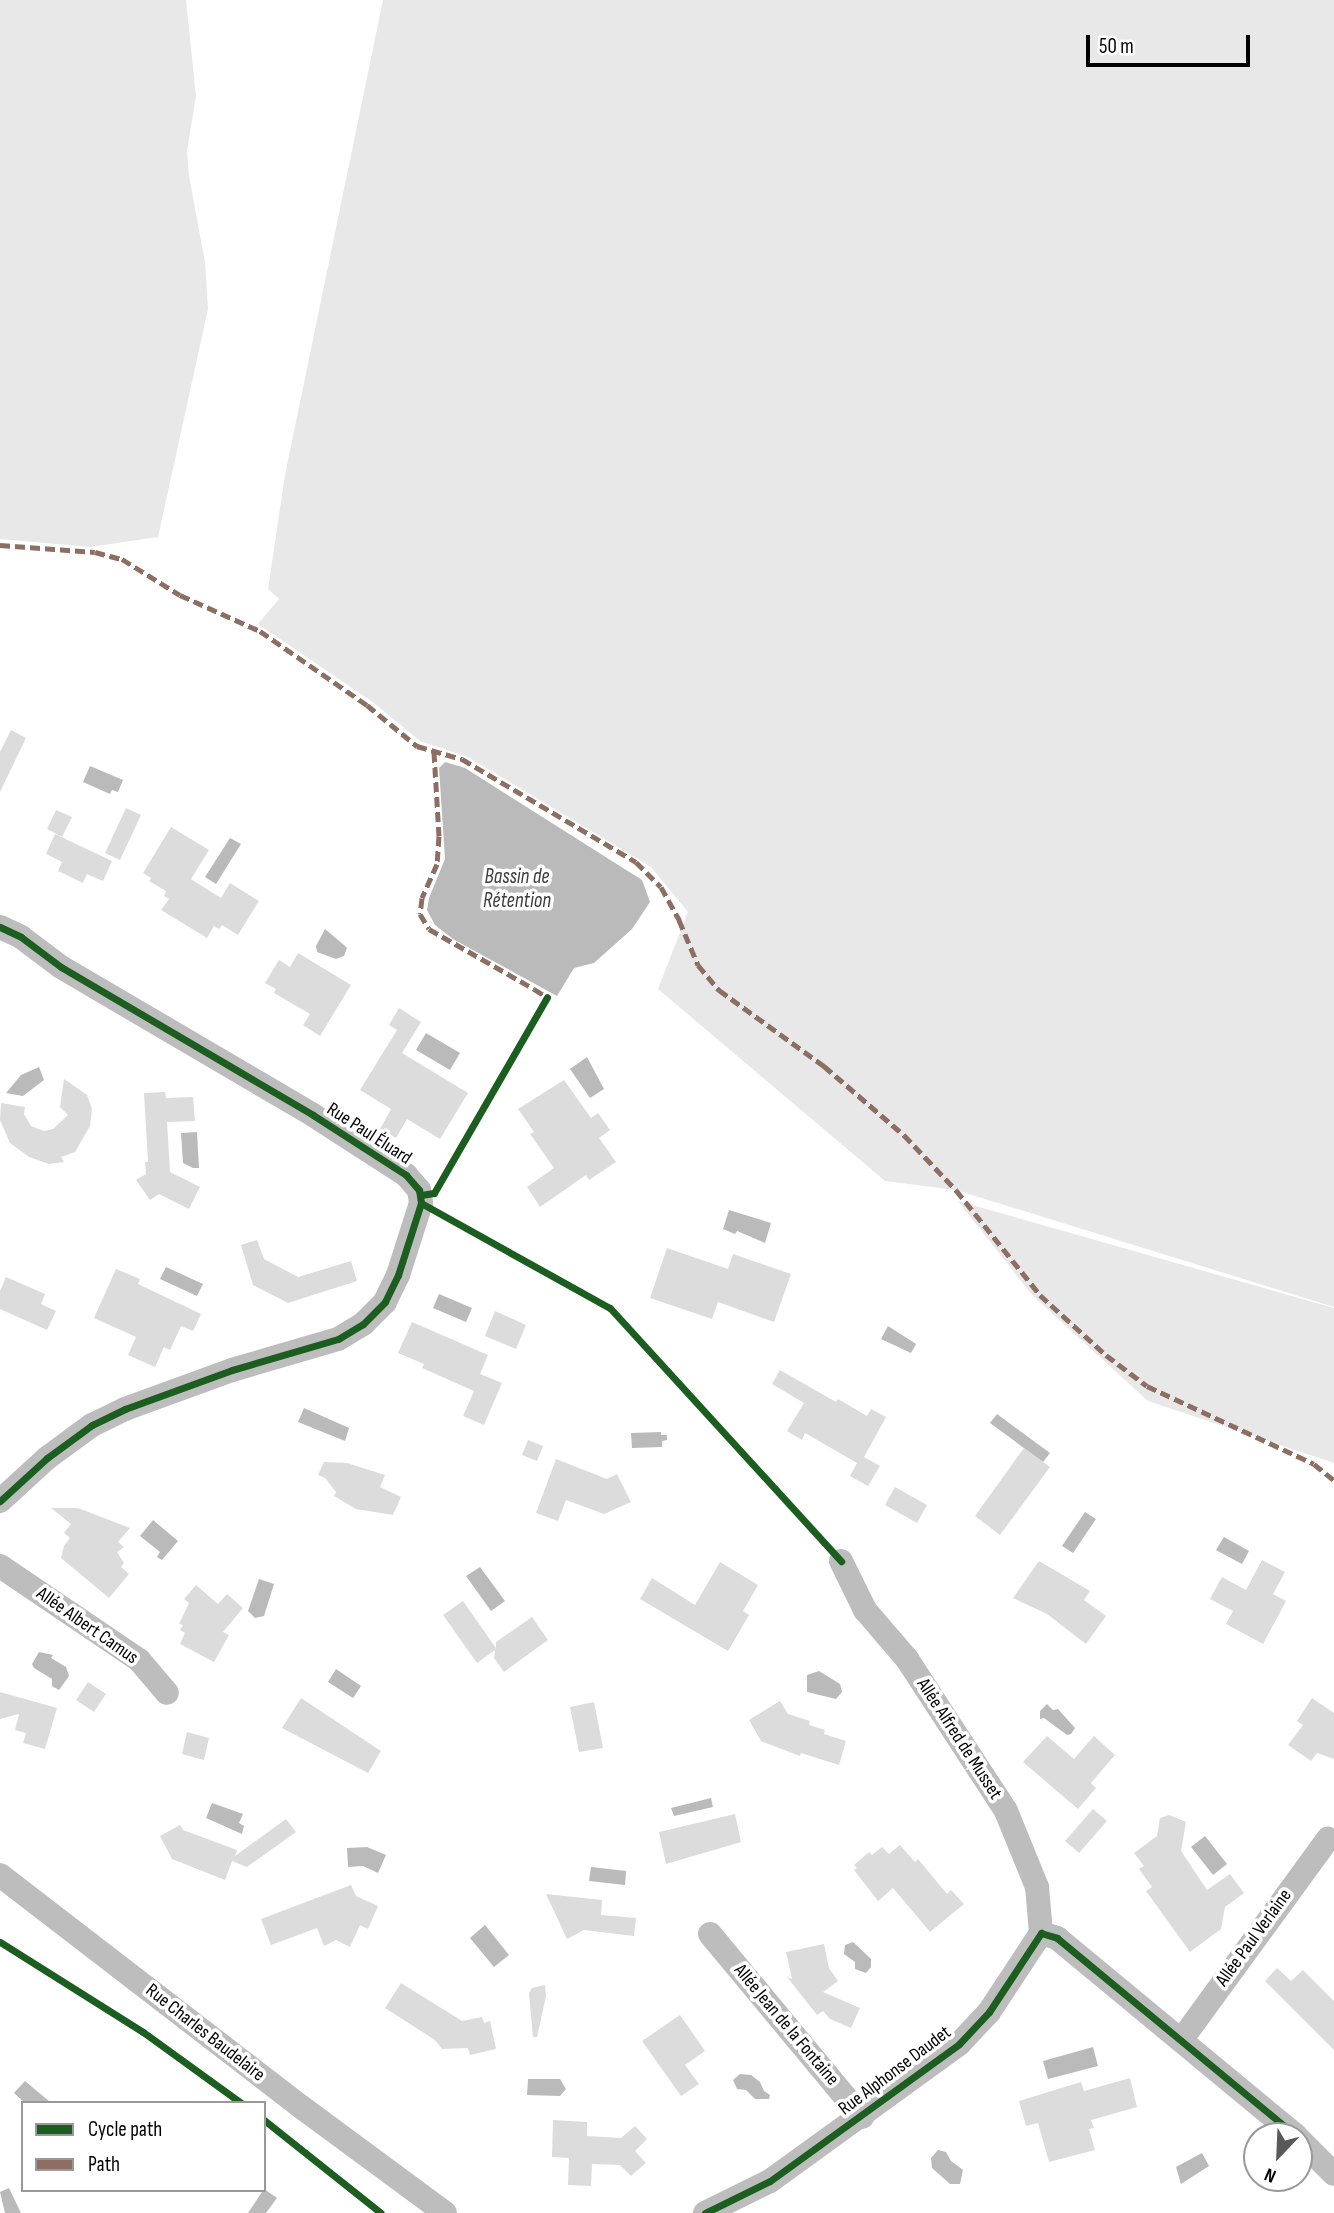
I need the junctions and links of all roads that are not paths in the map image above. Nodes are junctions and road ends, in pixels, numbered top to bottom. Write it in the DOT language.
graph roads {
  1 [pos="0,927"];
  2 [pos="0,1501"];
  3 [pos="841,1561"];
  4 [pos="0,1566"];
  5 [pos="167,1693"];
  6 [pos="1328,1839"];
  7 [pos="0,1875"];
  8 [pos="1041,1933"];
  9 [pos="710,1934"];
  10 [pos="1182,2039"];
  11 [pos="862,2117"];
  12 [pos="1280,2122"];
  13 [pos="1313,2152"];
  14 [pos="1334,2174"];
  15 [pos="445,2213"];
  16 [pos="705,2213"];
  1 -- 2 [label="street, Rue Paul Éluard"];
  3 -- 8 [label="street, Allée Alfred de Musset"];
  4 -- 5 [label="street, Allée Albert Camus"];
  6 -- 10 [label="street, Allée Paul Verlaine"];
  7 -- 15 [label="street, Rue Charles Baudelaire"];
  8 -- 10 [label="street"];
  8 -- 11 [label="street, Rue Alphonse Daudet"];
  9 -- 11 [label="street, Allée Jean de la Fontaine"];
  10 -- 12 [label="street"];
  11 -- 16 [label="street, Rue Alphonse Daudet"];
  13 -- 14 [label="street"];
}
